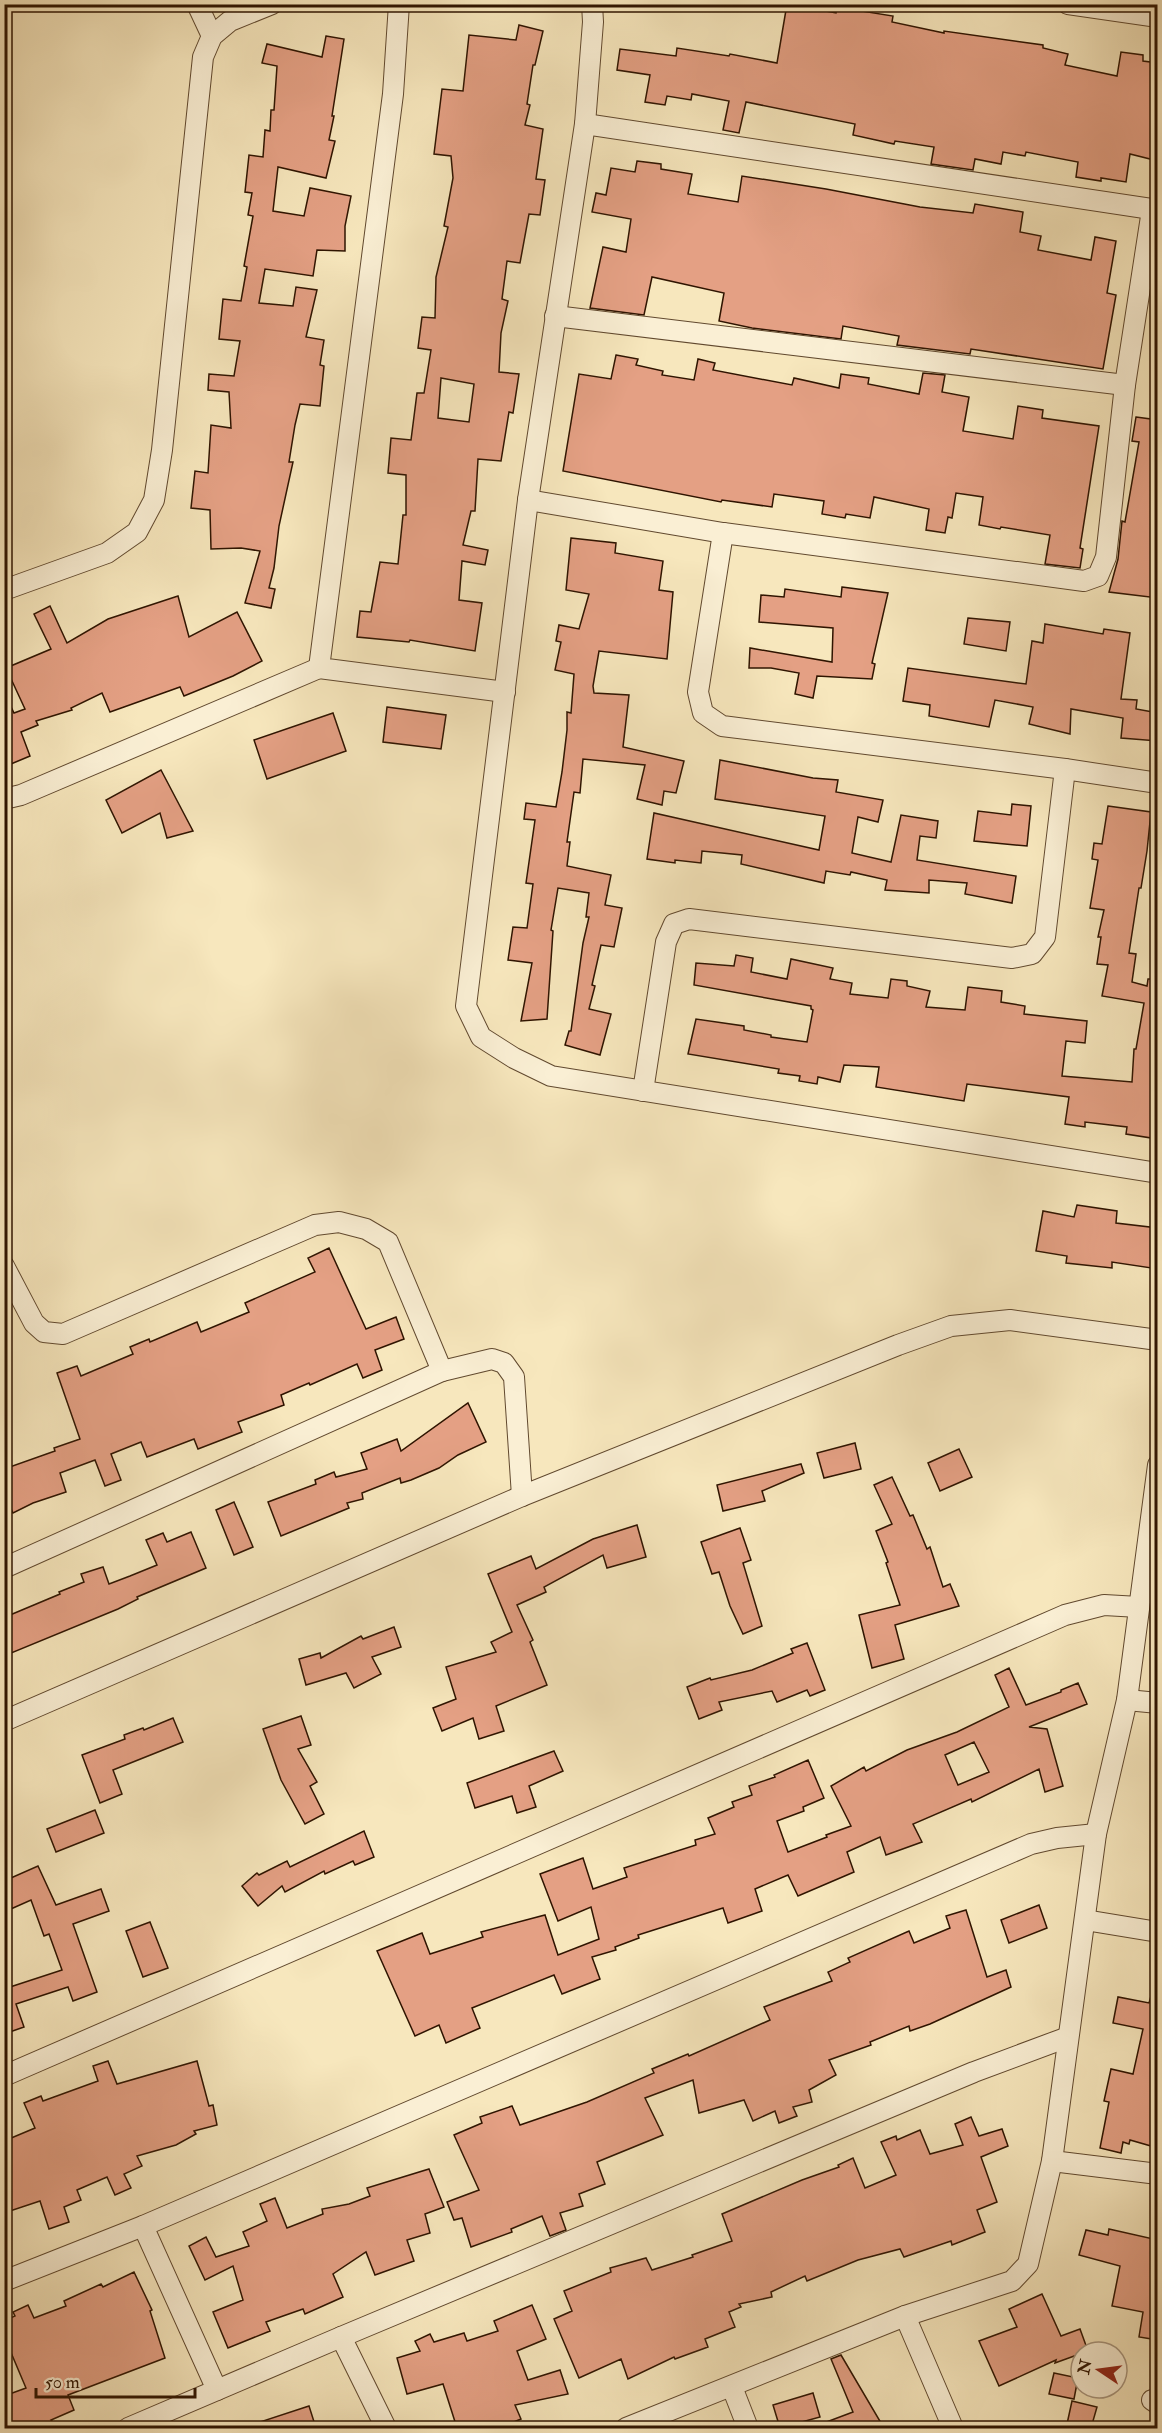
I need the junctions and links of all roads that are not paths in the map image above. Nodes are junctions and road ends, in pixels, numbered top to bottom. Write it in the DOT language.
graph roads {
  1 [pos="197,4"];
  2 [pos="272,4"];
  3 [pos="399,4"];
  4 [pos="592,4"];
  5 [pos="1068,4"];
  6 [pos="1158,17"];
  7 [pos="212,36"];
  8 [pos="585,124"];
  9 [pos="1155,210"];
  10 [pos="555,316"];
  11 [pos="1125,385"];
  12 [pos="528,500"];
  13 [pos="723,533"];
  14 [pos="4,590"];
  15 [pos="319,668"];
  16 [pos="505,692"];
  17 [pos="1065,769"];
  18 [pos="1158,783"];
  19 [pos="4,799"];
  20 [pos="643,1091"];
  21 [pos="1158,1173"];
  22 [pos="4,1266"];
  23 [pos="1158,1340"];
  24 [pos="442,1371"];
  25 [pos="1158,1465"];
  26 [pos="522,1496"];
  27 [pos="4,1568"];
  28 [pos="1139,1607"];
  29 [pos="1127,1700"];
  30 [pos="1158,1703"];
  31 [pos="4,1721"];
  32 [pos="1096,1834"];
  33 [pos="1085,1920"];
  34 [pos="1158,1932"];
  35 [pos="1068,2037"];
  36 [pos="4,2076"];
  37 [pos="1052,2161"];
  38 [pos="1158,2174"];
  39 [pos="143,2226"];
  40 [pos="4,2280"];
  41 [pos="904,2316"];
  42 [pos="341,2337"];
  43 [pos="732,2387"];
  44 [pos="217,2390"];
  45 [pos="128,2428"];
  46 [pos="386,2428"];
  47 [pos="626,2428"];
  48 [pos="748,2428"];
  49 [pos="953,2428"];
  1 -- 7 [label="street"];
  2 -- 7 [label="street"];
  3 -- 15 [label="street"];
  4 -- 8 [label="street"];
  5 -- 6 [label="street"];
  7 -- 14 [label="street"];
  8 -- 9 [label="street"];
  8 -- 10 [label="street"];
  9 -- 11 [label="street"];
  10 -- 11 [label="street"];
  10 -- 12 [label="street"];
  11 -- 13 [label="street"];
  12 -- 13 [label="street"];
  12 -- 16 [label="street"];
  13 -- 17 [label="street"];
  15 -- 16 [label="street"];
  15 -- 19 [label="street"];
  16 -- 20 [label="street"];
  17 -- 18 [label="street"];
  17 -- 20 [label="street"];
  20 -- 21 [label="street"];
  22 -- 24 [label="street"];
  23 -- 26 [label="street"];
  24 -- 26 [label="street"];
  24 -- 27 [label="street"];
  25 -- 28 [label="street"];
  26 -- 31 [label="street"];
  28 -- 29 [label="street"];
  28 -- 36 [label="street"];
  29 -- 30 [label="street"];
  29 -- 32 [label="street"];
  32 -- 33 [label="street"];
  32 -- 39 [label="street"];
  33 -- 34 [label="street"];
  33 -- 35 [label="street"];
  35 -- 37 [label="street"];
  35 -- 42 [label="street"];
  37 -- 38 [label="street"];
  37 -- 41 [label="street"];
  39 -- 40 [label="street"];
  39 -- 44 [label="street"];
  41 -- 43 [label="street"];
  41 -- 49 [label="street"];
  42 -- 44 [label="street"];
  42 -- 46 [label="street"];
  43 -- 47 [label="street"];
  43 -- 48 [label="street"];
  44 -- 45 [label="street"];
}
